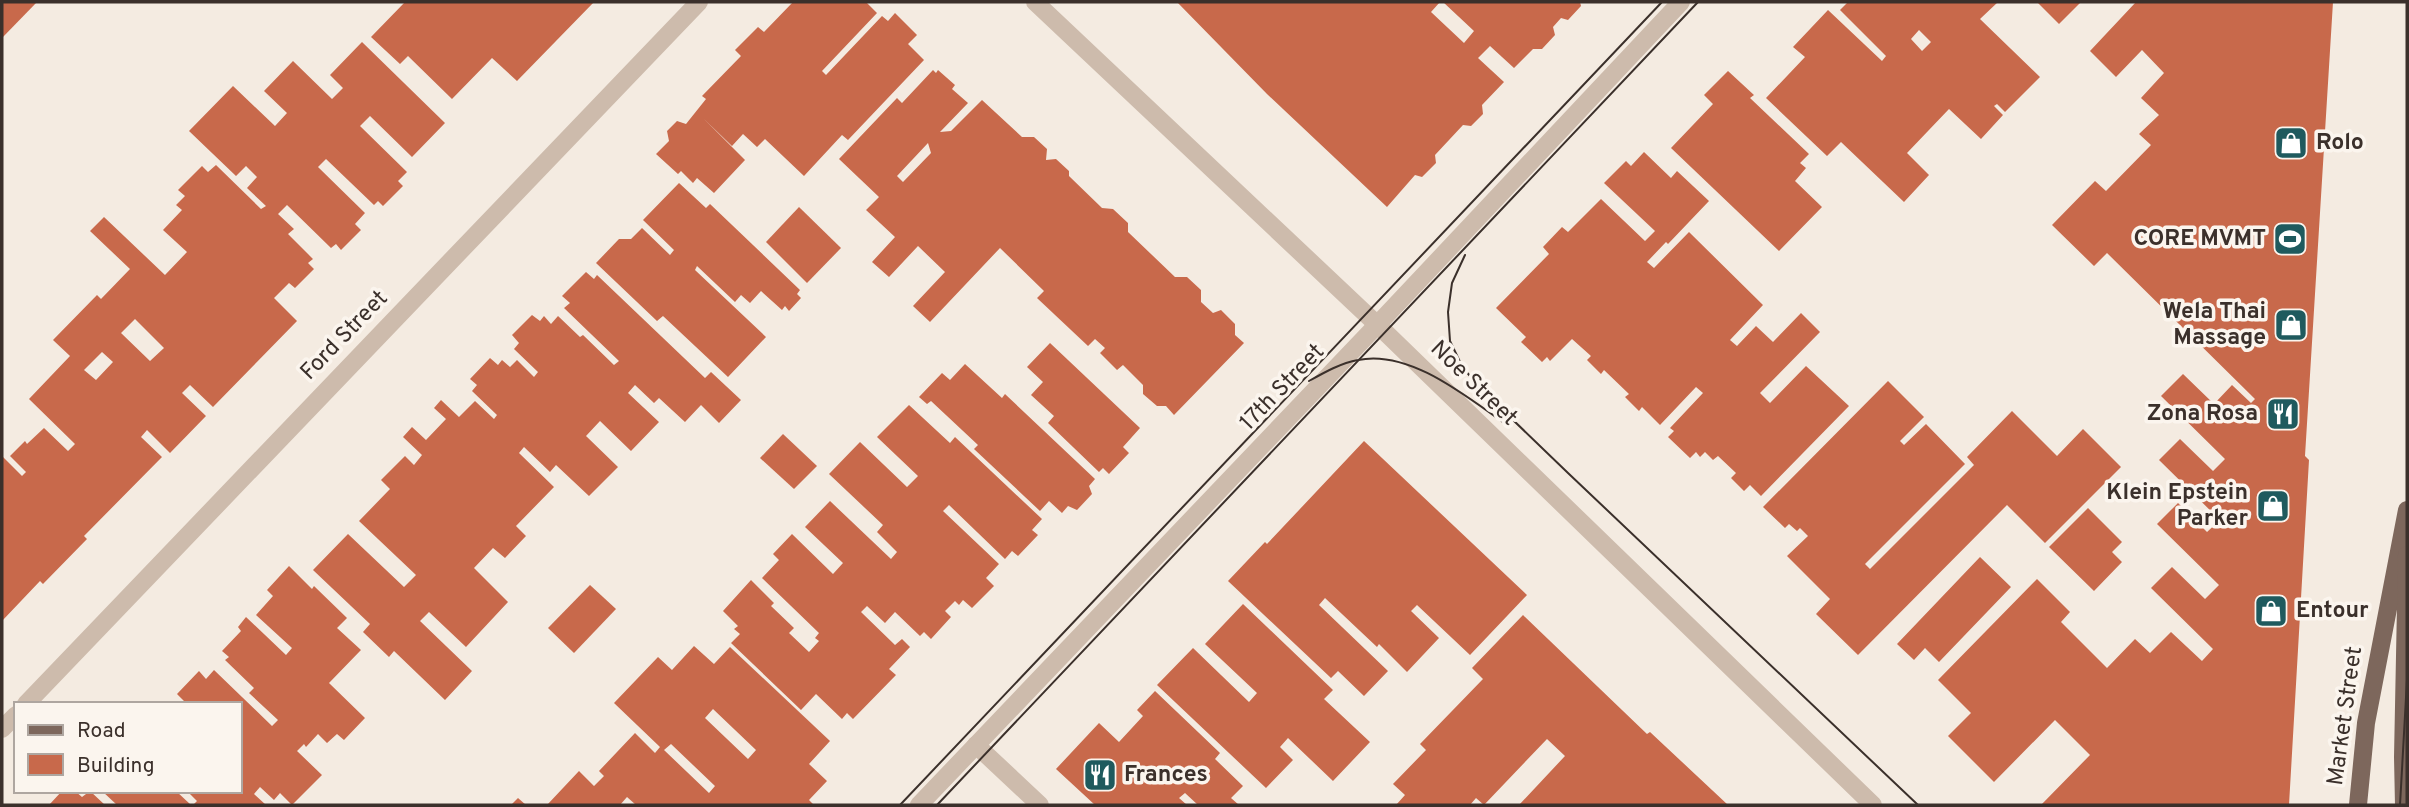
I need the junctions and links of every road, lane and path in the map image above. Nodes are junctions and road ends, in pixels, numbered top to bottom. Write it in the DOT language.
graph roads {
  1 [pos="699,2"];
  2 [pos="1035,2"];
  3 [pos="1681,2"];
  4 [pos="1377,325"];
  5 [pos="2407,510"];
  6 [pos="2407,555"];
  7 [pos="28,702"];
  8 [pos="976,745"];
  9 [pos="919,805"];
  10 [pos="1040,805"];
  11 [pos="1874,805"];
  12 [pos="2358,805"];
  13 [pos="2404,805"];
  1 -- 7 [label="street, Ford Street"];
  2 -- 4 [label="street, Noe Street"];
  3 -- 4 [label="street, 17th Street"];
  4 -- 8 [label="street, 17th Street"];
  4 -- 11 [label="street, Noe Street"];
  5 -- 12 [label="main road, Market Street"];
  6 -- 13 [label="main road"];
  8 -- 9 [label="street, 17th Street"];
  8 -- 10 [label="street"];
}
